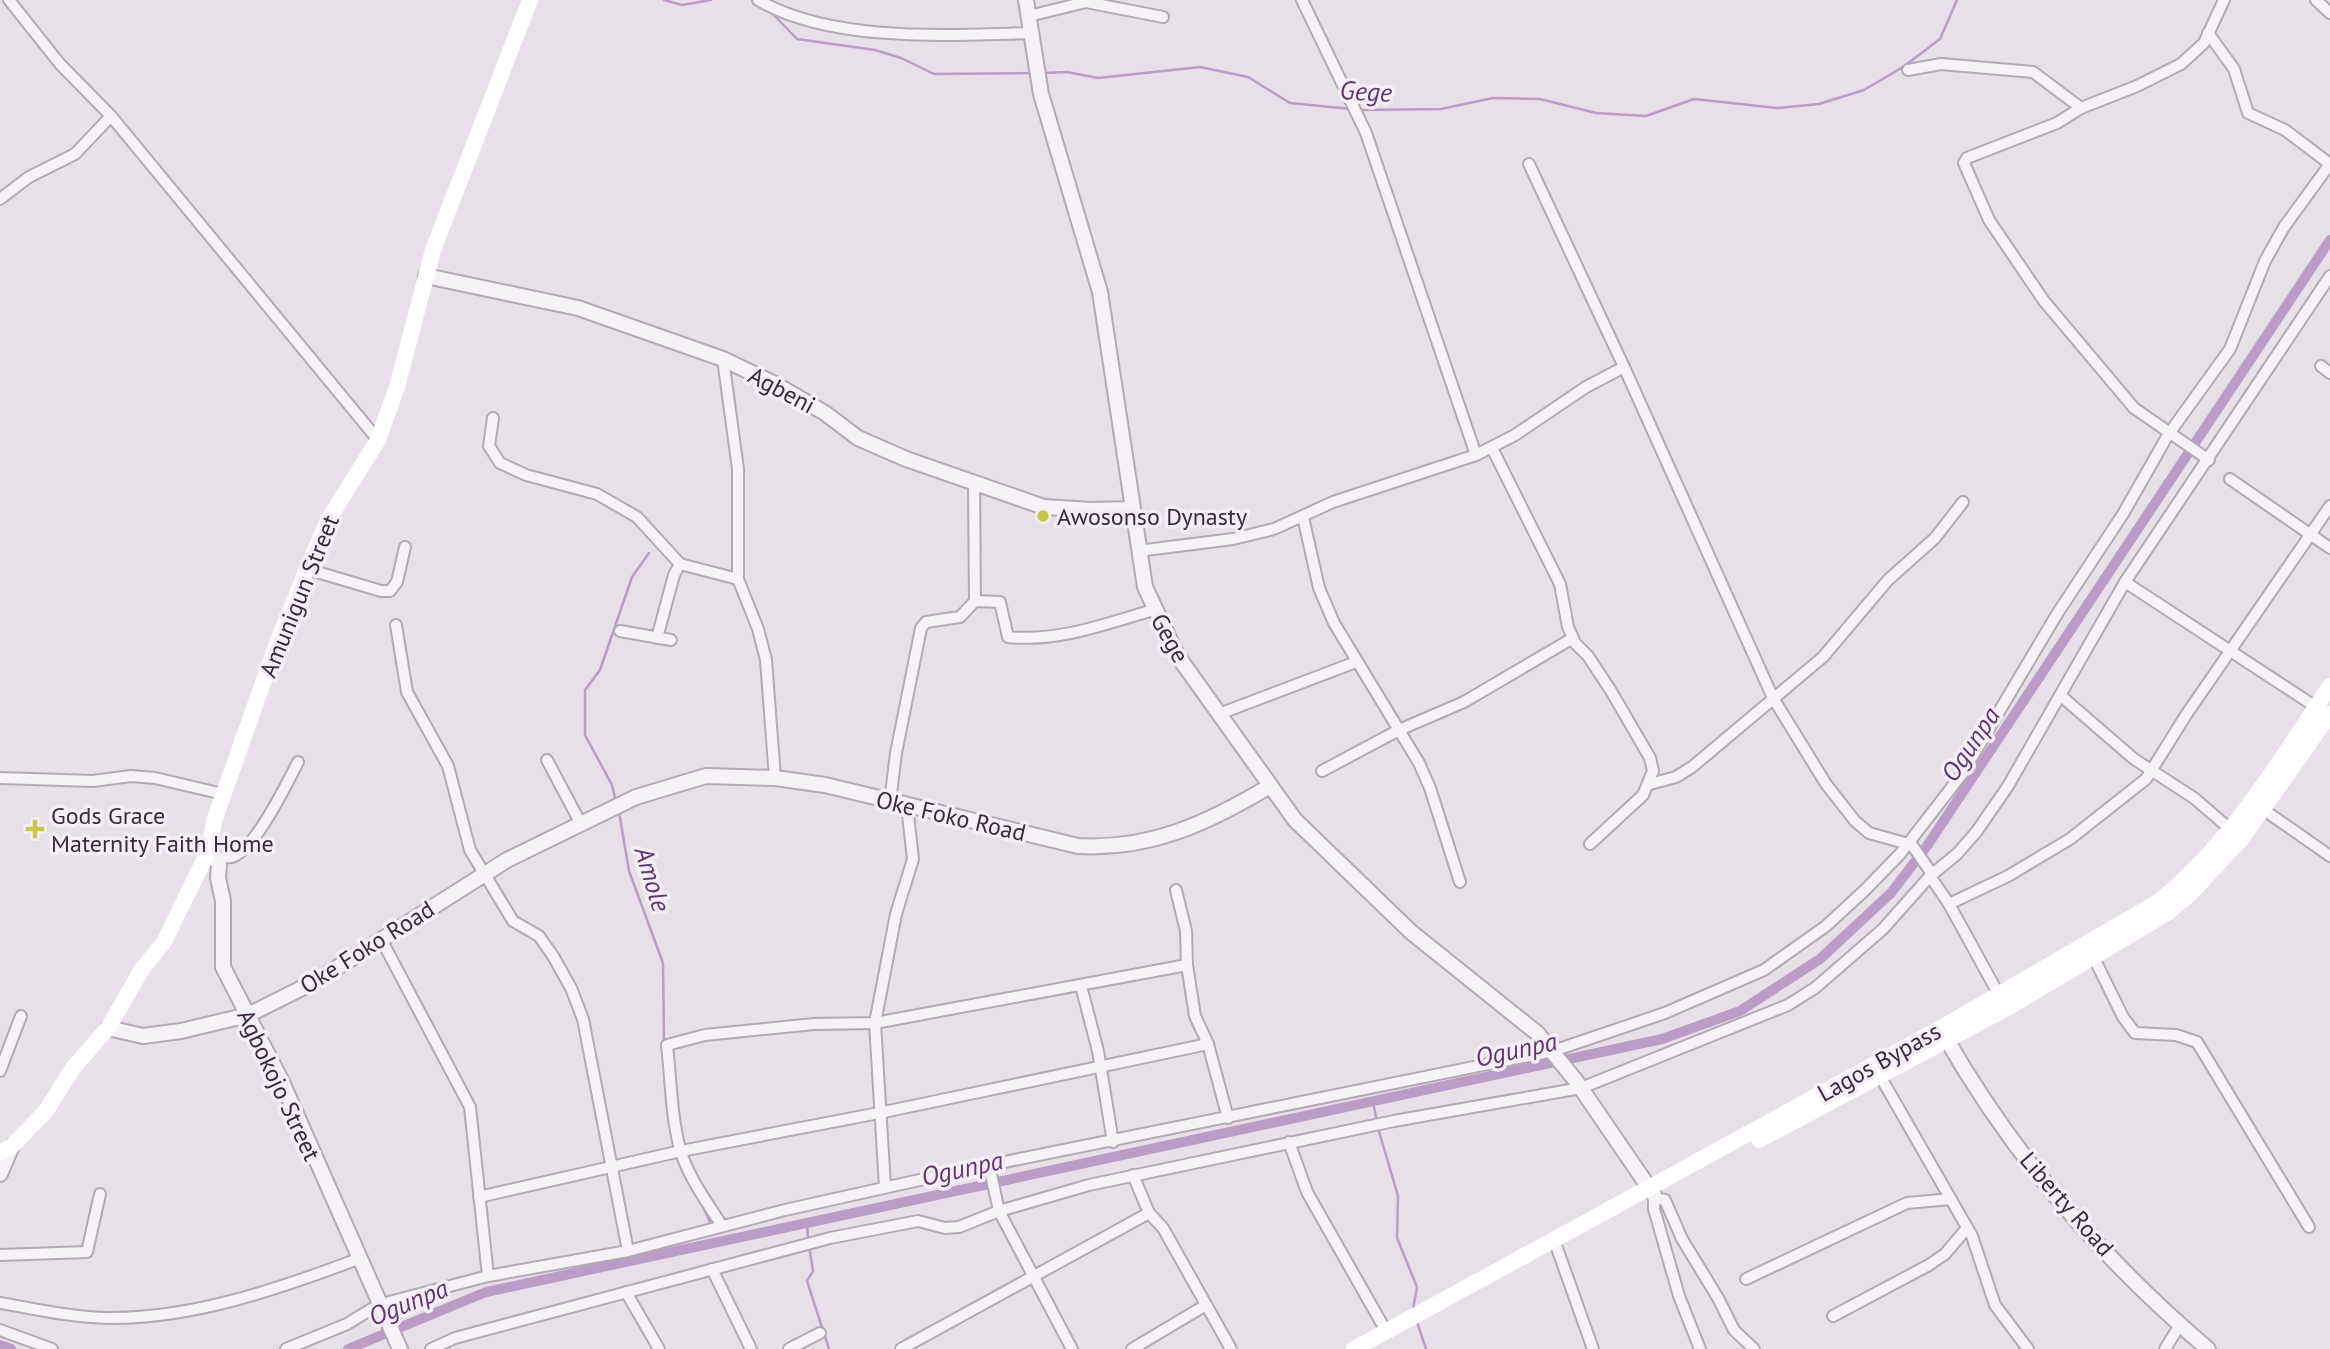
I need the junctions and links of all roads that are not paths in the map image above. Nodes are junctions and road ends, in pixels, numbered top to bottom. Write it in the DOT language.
graph roads {
  1 [pos="9,0"];
  2 [pos="530,0"];
  3 [pos="758,0"];
  4 [pos="1026,0"];
  5 [pos="1302,0"];
  6 [pos="2224,0"];
  7 [pos="2316,0"];
  8 [pos="2330,13"];
  9 [pos="1029,16"];
  10 [pos="1163,17"];
  11 [pos="1032,33"];
  12 [pos="2208,33"];
  13 [pos="1909,70"];
  14 [pos="2081,108"];
  15 [pos="111,116"];
  16 [pos="1529,164"];
  17 [pos="2330,164"];
  18 [pos="0,199"];
  19 [pos="426,276"];
  20 [pos="2330,276"];
  21 [pos="723,359"];
  22 [pos="1624,367"];
  23 [pos="493,418"];
  24 [pos="2169,435"];
  25 [pos="378,440"];
  26 [pos="1492,448"];
  27 [pos="1476,455"];
  28 [pos="2209,460"];
  29 [pos="2230,479"];
  30 [pos="974,481"];
  31 [pos="1963,502"];
  32 [pos="2330,506"];
  33 [pos="1132,509"];
  34 [pos="1303,517"];
  35 [pos="2312,535"];
  36 [pos="405,547"];
  37 [pos="2330,548"];
  38 [pos="1138,551"];
  39 [pos="680,564"];
  40 [pos="307,569"];
  41 [pos="738,579"];
  42 [pos="2125,582"];
  43 [pos="975,601"];
  44 [pos="1153,610"];
  45 [pos="396,625"];
  46 [pos="620,631"];
  47 [pos="657,638"];
  48 [pos="1573,638"];
  49 [pos="671,640"];
  50 [pos="2231,652"];
  51 [pos="1356,662"];
  52 [pos="2330,687"];
  53 [pos="2060,695"];
  54 [pos="1773,698"];
  55 [pos="1219,714"];
  56 [pos="2325,716"];
  57 [pos="1399,730"];
  58 [pos="547,760"];
  59 [pos="298,762"];
  60 [pos="2152,769"];
  61 [pos="1322,771"];
  62 [pos="0,778"];
  63 [pos="775,778"];
  64 [pos="1650,784"];
  65 [pos="1270,786"];
  66 [pos="223,794"];
  67 [pos="890,802"];
  68 [pos="907,806"];
  69 [pos="2264,810"];
  70 [pos="581,824"];
  71 [pos="2230,829"];
  72 [pos="1590,844"];
  73 [pos="1910,844"];
  74 [pos="212,854"];
  75 [pos="2330,856"];
  76 [pos="483,873"];
  77 [pos="1931,875"];
  78 [pos="1460,882"];
  79 [pos="1176,890"];
  80 [pos="1949,904"];
  81 [pos="382,939"];
  82 [pos="2094,958"];
  83 [pos="1187,965"];
  84 [pos="1082,986"];
  85 [pos="1999,995"];
  86 [pos="248,1015"];
  87 [pos="21,1016"];
  88 [pos="875,1023"];
  89 [pos="108,1028"];
  90 [pos="1944,1034"];
  91 [pos="1208,1044"];
  92 [pos="1555,1053"];
  93 [pos="1098,1065"];
  94 [pos="0,1071"];
  95 [pos="1880,1076"];
  96 [pos="1579,1085"];
  97 [pos="880,1113"];
  98 [pos="1228,1118"];
  99 [pos="1113,1142"];
  100 [pos="1289,1142"];
  101 [pos="6,1149"];
  102 [pos="681,1151"];
  103 [pos="612,1168"];
  104 [pos="989,1168"];
  105 [pos="0,1174"];
  106 [pos="1133,1175"];
  107 [pos="885,1188"];
  108 [pos="1652,1193"];
  109 [pos="100,1194"];
  110 [pos="479,1197"];
  111 [pos="1951,1199"];
  112 [pos="998,1208"];
  113 [pos="1149,1213"];
  114 [pos="722,1226"];
  115 [pos="2309,1227"];
  116 [pos="1967,1228"];
  117 [pos="1557,1248"];
  118 [pos="628,1251"];
  119 [pos="0,1255"];
  120 [pos="358,1259"];
  121 [pos="712,1269"];
  122 [pos="488,1276"];
  123 [pos="1033,1278"];
  124 [pos="1746,1279"];
  125 [pos="626,1292"];
  126 [pos="0,1303"];
  127 [pos="1206,1305"];
  128 [pos="381,1310"];
  129 [pos="1833,1316"];
  130 [pos="2180,1325"];
  131 [pos="0,1330"];
  132 [pos="1386,1331"];
  133 [pos="820,1333"];
  134 [pos="52,1349"];
  135 [pos="286,1349"];
  136 [pos="400,1349"];
  137 [pos="432,1349"];
  138 [pos="659,1349"];
  139 [pos="751,1349"];
  140 [pos="789,1349"];
  141 [pos="901,1349"];
  142 [pos="1072,1349"];
  143 [pos="1132,1349"];
  144 [pos="1231,1349"];
  145 [pos="1354,1349"];
  146 [pos="1376,1349"];
  147 [pos="1593,1349"];
  148 [pos="1700,1349"];
  149 [pos="1754,1349"];
  150 [pos="2028,1349"];
  151 [pos="2165,1349"];
  152 [pos="2208,1349"];
  1 -- 15 [label="street"];
  2 -- 19 [label="main road, Amunigun Street"];
  3 -- 11 [label="street"];
  4 -- 9 [label="street, Gege"];
  5 -- 27 [label="street"];
  6 -- 12 [label="street"];
  7 -- 8 [label="street"];
  9 -- 10 [label="street"];
  9 -- 11 [label="street, Gege"];
  11 -- 33 [label="street, Gege"];
  12 -- 14 [label="street"];
  12 -- 17 [label="street"];
  13 -- 14 [label="street"];
  14 -- 24 [label="street"];
  15 -- 18 [label="street"];
  15 -- 25 [label="street"];
  16 -- 22 [label="street"];
  17 -- 24 [label="street"];
  19 -- 21 [label="street, Agbeni"];
  19 -- 25 [label="main road, Amunigun Street"];
  20 -- 28 [label="street"];
  21 -- 30 [label="street, Agbeni"];
  21 -- 41 [label="street"];
  22 -- 26 [label="street"];
  22 -- 54 [label="street"];
  23 -- 39 [label="street"];
  24 -- 28 [label="street"];
  24 -- 73 [label="street"];
  25 -- 40 [label="main road, Amunigun Street"];
  26 -- 27 [label="street"];
  26 -- 48 [label="street"];
  27 -- 34 [label="street"];
  28 -- 42 [label="street"];
  29 -- 35 [label="street"];
  30 -- 33 [label="street, Agbeni"];
  30 -- 43 [label="street"];
  31 -- 54 [label="street"];
  32 -- 35 [label="street"];
  33 -- 38 [label="street, Gege"];
  34 -- 38 [label="street"];
  34 -- 51 [label="street"];
  35 -- 37 [label="street"];
  35 -- 50 [label="street"];
  36 -- 40 [label="street"];
  38 -- 44 [label="street, Gege"];
  39 -- 41 [label="street"];
  39 -- 47 [label="street"];
  40 -- 66 [label="main road, Amunigun Street"];
  41 -- 63 [label="street"];
  42 -- 50 [label="street"];
  42 -- 53 [label="street"];
  43 -- 44 [label="street"];
  43 -- 67 [label="street"];
  44 -- 55 [label="street, Gege"];
  45 -- 76 [label="street"];
  46 -- 47 [label="street"];
  47 -- 49 [label="street"];
  48 -- 57 [label="street"];
  48 -- 64 [label="street"];
  50 -- 56 [label="street"];
  50 -- 60 [label="street"];
  51 -- 55 [label="street"];
  51 -- 57 [label="street"];
  52 -- 56 [label="main road, Lagos Bypass"];
  53 -- 60 [label="street"];
  53 -- 77 [label="street"];
  54 -- 64 [label="street"];
  54 -- 73 [label="street"];
  55 -- 65 [label="street, Gege"];
  56 -- 69 [label="main road, Lagos Bypass"];
  56 -- 71 [label="main road, Lagos Bypass"];
  57 -- 61 [label="street"];
  57 -- 78 [label="street"];
  58 -- 70 [label="street"];
  59 -- 74 [label="street"];
  60 -- 71 [label="street"];
  60 -- 80 [label="street"];
  62 -- 66 [label="street"];
  63 -- 67 [label="street, Oke Foko Road"];
  63 -- 70 [label="street, Oke Foko Road"];
  64 -- 72 [label="street"];
  65 -- 68 [label="street, Oke Foko Road"];
  65 -- 92 [label="street, Gege"];
  66 -- 74 [label="main road, Amunigun Street"];
  67 -- 68 [label="street, Oke Foko Road"];
  68 -- 88 [label="street"];
  69 -- 75 [label="street"];
  69 -- 82 [label="main road, Lagos Bypass"];
  70 -- 76 [label="street, Oke Foko Road"];
  71 -- 85 [label="main road, Lagos Bypass"];
  73 -- 77 [label="street"];
  73 -- 92 [label="street"];
  74 -- 86 [label="street, Agbokojo Street"];
  74 -- 89 [label="main road, Amunigun Street"];
  76 -- 81 [label="street, Oke Foko Road"];
  76 -- 103 [label="street"];
  77 -- 80 [label="street"];
  77 -- 96 [label="street"];
  79 -- 83 [label="street"];
  80 -- 85 [label="street"];
  81 -- 86 [label="street, Oke Foko Road"];
  81 -- 110 [label="street"];
  82 -- 90 [label="main road, Lagos Bypass"];
  82 -- 115 [label="street"];
  83 -- 84 [label="street"];
  83 -- 91 [label="street"];
  84 -- 88 [label="street"];
  84 -- 93 [label="street"];
  85 -- 90 [label="main road, Lagos Bypass"];
  86 -- 89 [label="street, Oke Foko Road"];
  86 -- 120 [label="street, Agbokojo Street"];
  87 -- 94 [label="street"];
  88 -- 97 [label="street"];
  88 -- 102 [label="street"];
  89 -- 101 [label="main road, Amunigun Street"];
  90 -- 95 [label="main road, Lagos Bypass"];
  90 -- 108 [label="main road, Lagos Bypass"];
  90 -- 130 [label="street, Liberty Road"];
  91 -- 93 [label="street"];
  91 -- 98 [label="street"];
  92 -- 96 [label="street, Gege"];
  92 -- 98 [label="street"];
  93 -- 97 [label="street"];
  93 -- 99 [label="street"];
  95 -- 108 [label="main road, Lagos Bypass"];
  95 -- 111 [label="street"];
  96 -- 100 [label="street"];
  96 -- 108 [label="street, Gege"];
  97 -- 102 [label="street"];
  97 -- 107 [label="street"];
  98 -- 99 [label="street"];
  99 -- 104 [label="street"];
  100 -- 106 [label="street"];
  100 -- 132 [label="street"];
  101 -- 105 [label="street"];
  102 -- 103 [label="street"];
  102 -- 114 [label="street"];
  103 -- 110 [label="street"];
  103 -- 118 [label="street"];
  104 -- 107 [label="street"];
  104 -- 112 [label="street"];
  106 -- 112 [label="street"];
  106 -- 113 [label="street"];
  107 -- 114 [label="street"];
  108 -- 117 [label="main road, Lagos Bypass"];
  108 -- 132 [label="main road, Lagos Bypass"];
  108 -- 148 [label="street"];
  108 -- 149 [label="street"];
  109 -- 119 [label="street"];
  110 -- 122 [label="street"];
  111 -- 116 [label="street"];
  111 -- 124 [label="street"];
  112 -- 121 [label="street"];
  112 -- 123 [label="street"];
  113 -- 123 [label="street"];
  113 -- 127 [label="street"];
  114 -- 118 [label="street"];
  116 -- 129 [label="street"];
  116 -- 150 [label="street"];
  117 -- 146 [label="main road, Lagos Bypass"];
  117 -- 147 [label="street"];
  118 -- 122 [label="street"];
  120 -- 126 [label="street"];
  120 -- 128 [label="street, Agbokojo Street"];
  121 -- 125 [label="street"];
  121 -- 139 [label="street"];
  122 -- 128 [label="street"];
  123 -- 141 [label="street"];
  123 -- 142 [label="street"];
  125 -- 137 [label="street"];
  125 -- 138 [label="street"];
  127 -- 143 [label="street"];
  127 -- 144 [label="street"];
  128 -- 135 [label="street"];
  128 -- 136 [label="street, Agbokojo Street"];
  130 -- 151 [label="street"];
  130 -- 152 [label="street, Liberty Road"];
  131 -- 134 [label="street"];
  132 -- 145 [label="main road, Lagos Bypass"];
  133 -- 140 [label="street"];
}
